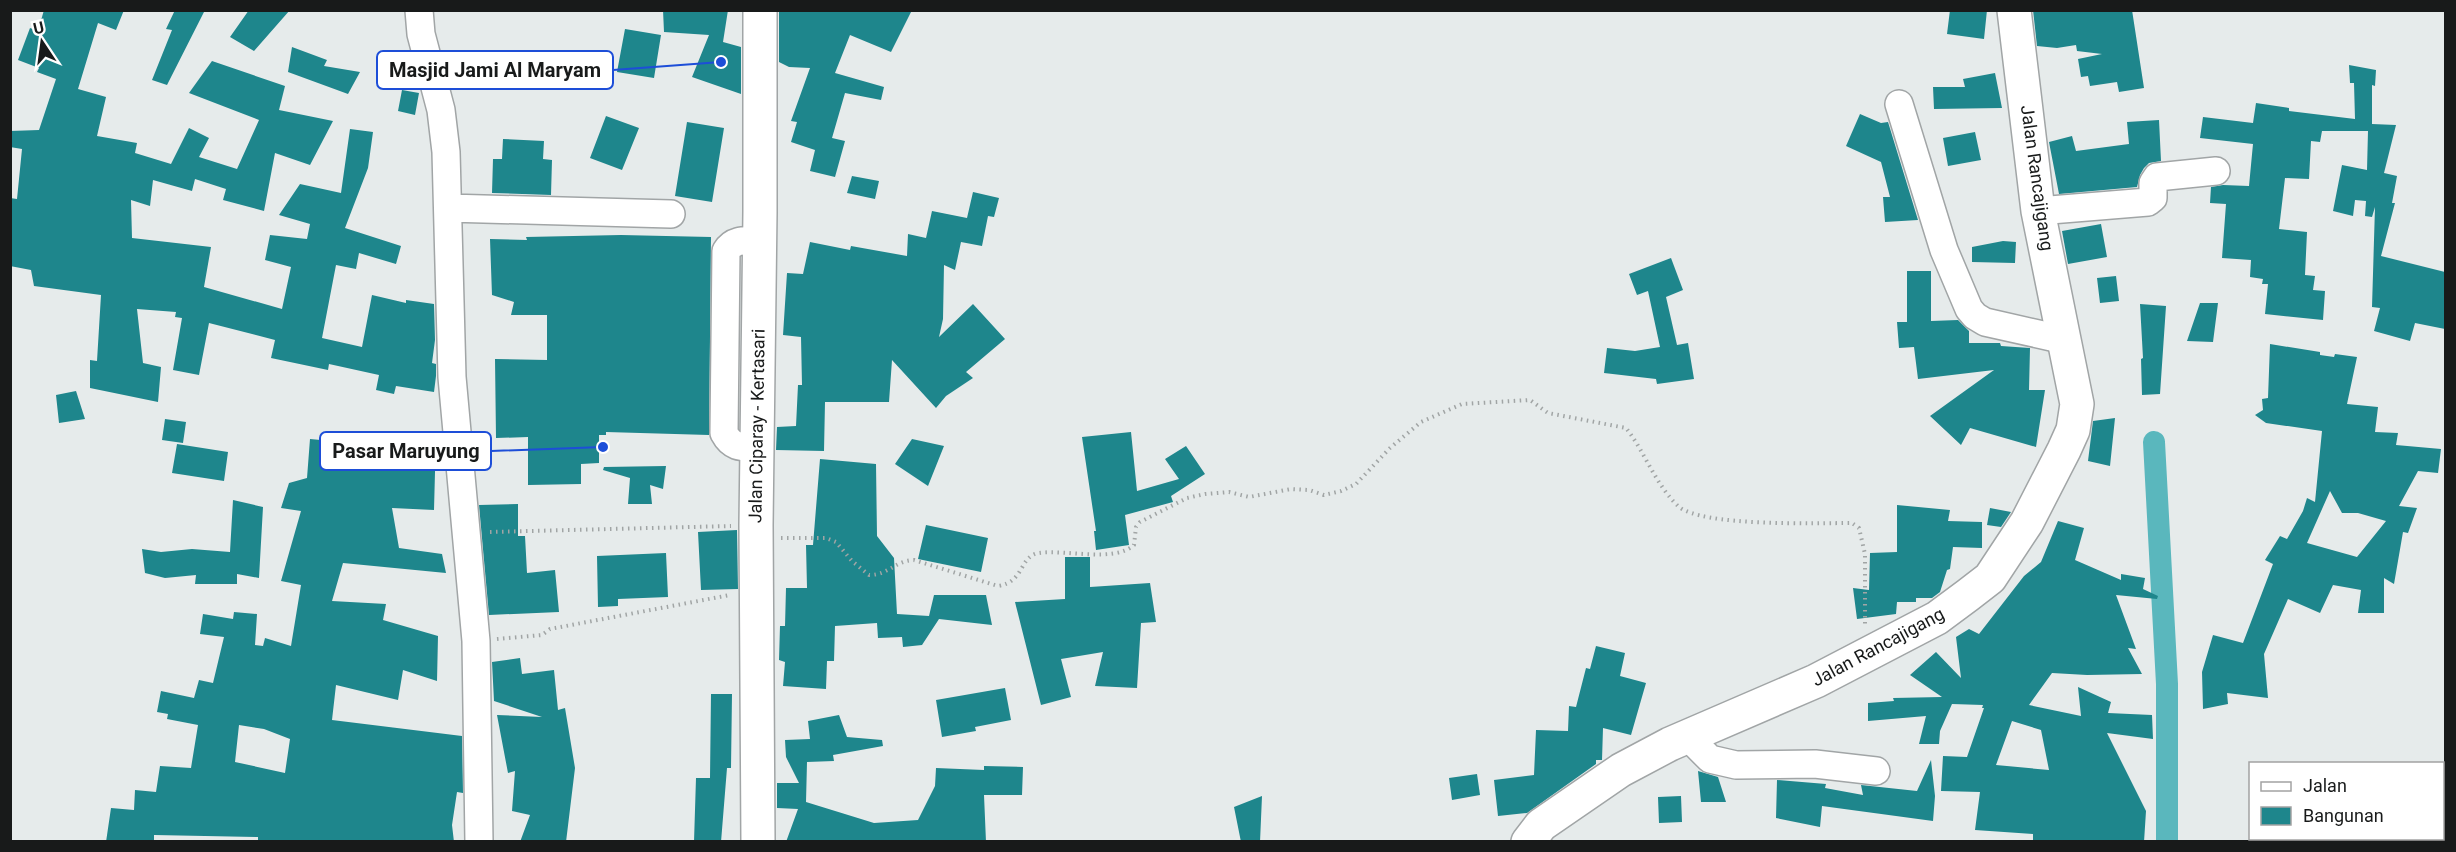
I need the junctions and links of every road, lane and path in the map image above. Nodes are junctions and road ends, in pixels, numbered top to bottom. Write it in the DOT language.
graph roads {
  1 [pos="419,10"];
  2 [pos="760,10"];
  3 [pos="2014,10"];
  4 [pos="1899,104"];
  5 [pos="2216,171"];
  6 [pos="448,208"];
  7 [pos="2038,211"];
  8 [pos="671,214"];
  9 [pos="2065,340"];
  10 [pos="756,532"];
  11 [pos="465,533"];
  12 [pos="756,593"];
  13 [pos="476,641"];
  14 [pos="1866,656"];
  15 [pos="1691,734"];
  16 [pos="1876,771"];
  17 [pos="479,842"];
  18 [pos="758,842"];
  19 [pos="1528,842"];
  1 -- 6 [label="street"];
  2 -- 10 [label="main road, Jalan Ciparay - Kertasari"];
  3 -- 7 [label="main road, Jalan Rancajigang"];
  4 -- 9 [label="street"];
  5 -- 7 [label="street"];
  6 -- 8 [label="street"];
  6 -- 11 [label="street"];
  7 -- 9 [label="main road, Jalan Rancajigang"];
  9 -- 14 [label="main road, Jalan Rancajigang"];
  10 -- 11 [label="path"];
  10 -- 12 [label="main road, Jalan Ciparay - Kertasari"];
  10 -- 14 [label="path"];
  11 -- 13 [label="street"];
  12 -- 13 [label="path"];
  12 -- 18 [label="main road, Jalan Ciparay - Kertasari"];
  13 -- 17 [label="street"];
  14 -- 15 [label="main road, Jalan Rancajigang"];
  15 -- 16 [label="street"];
  15 -- 19 [label="main road, Jalan Rancajigang"];
}
